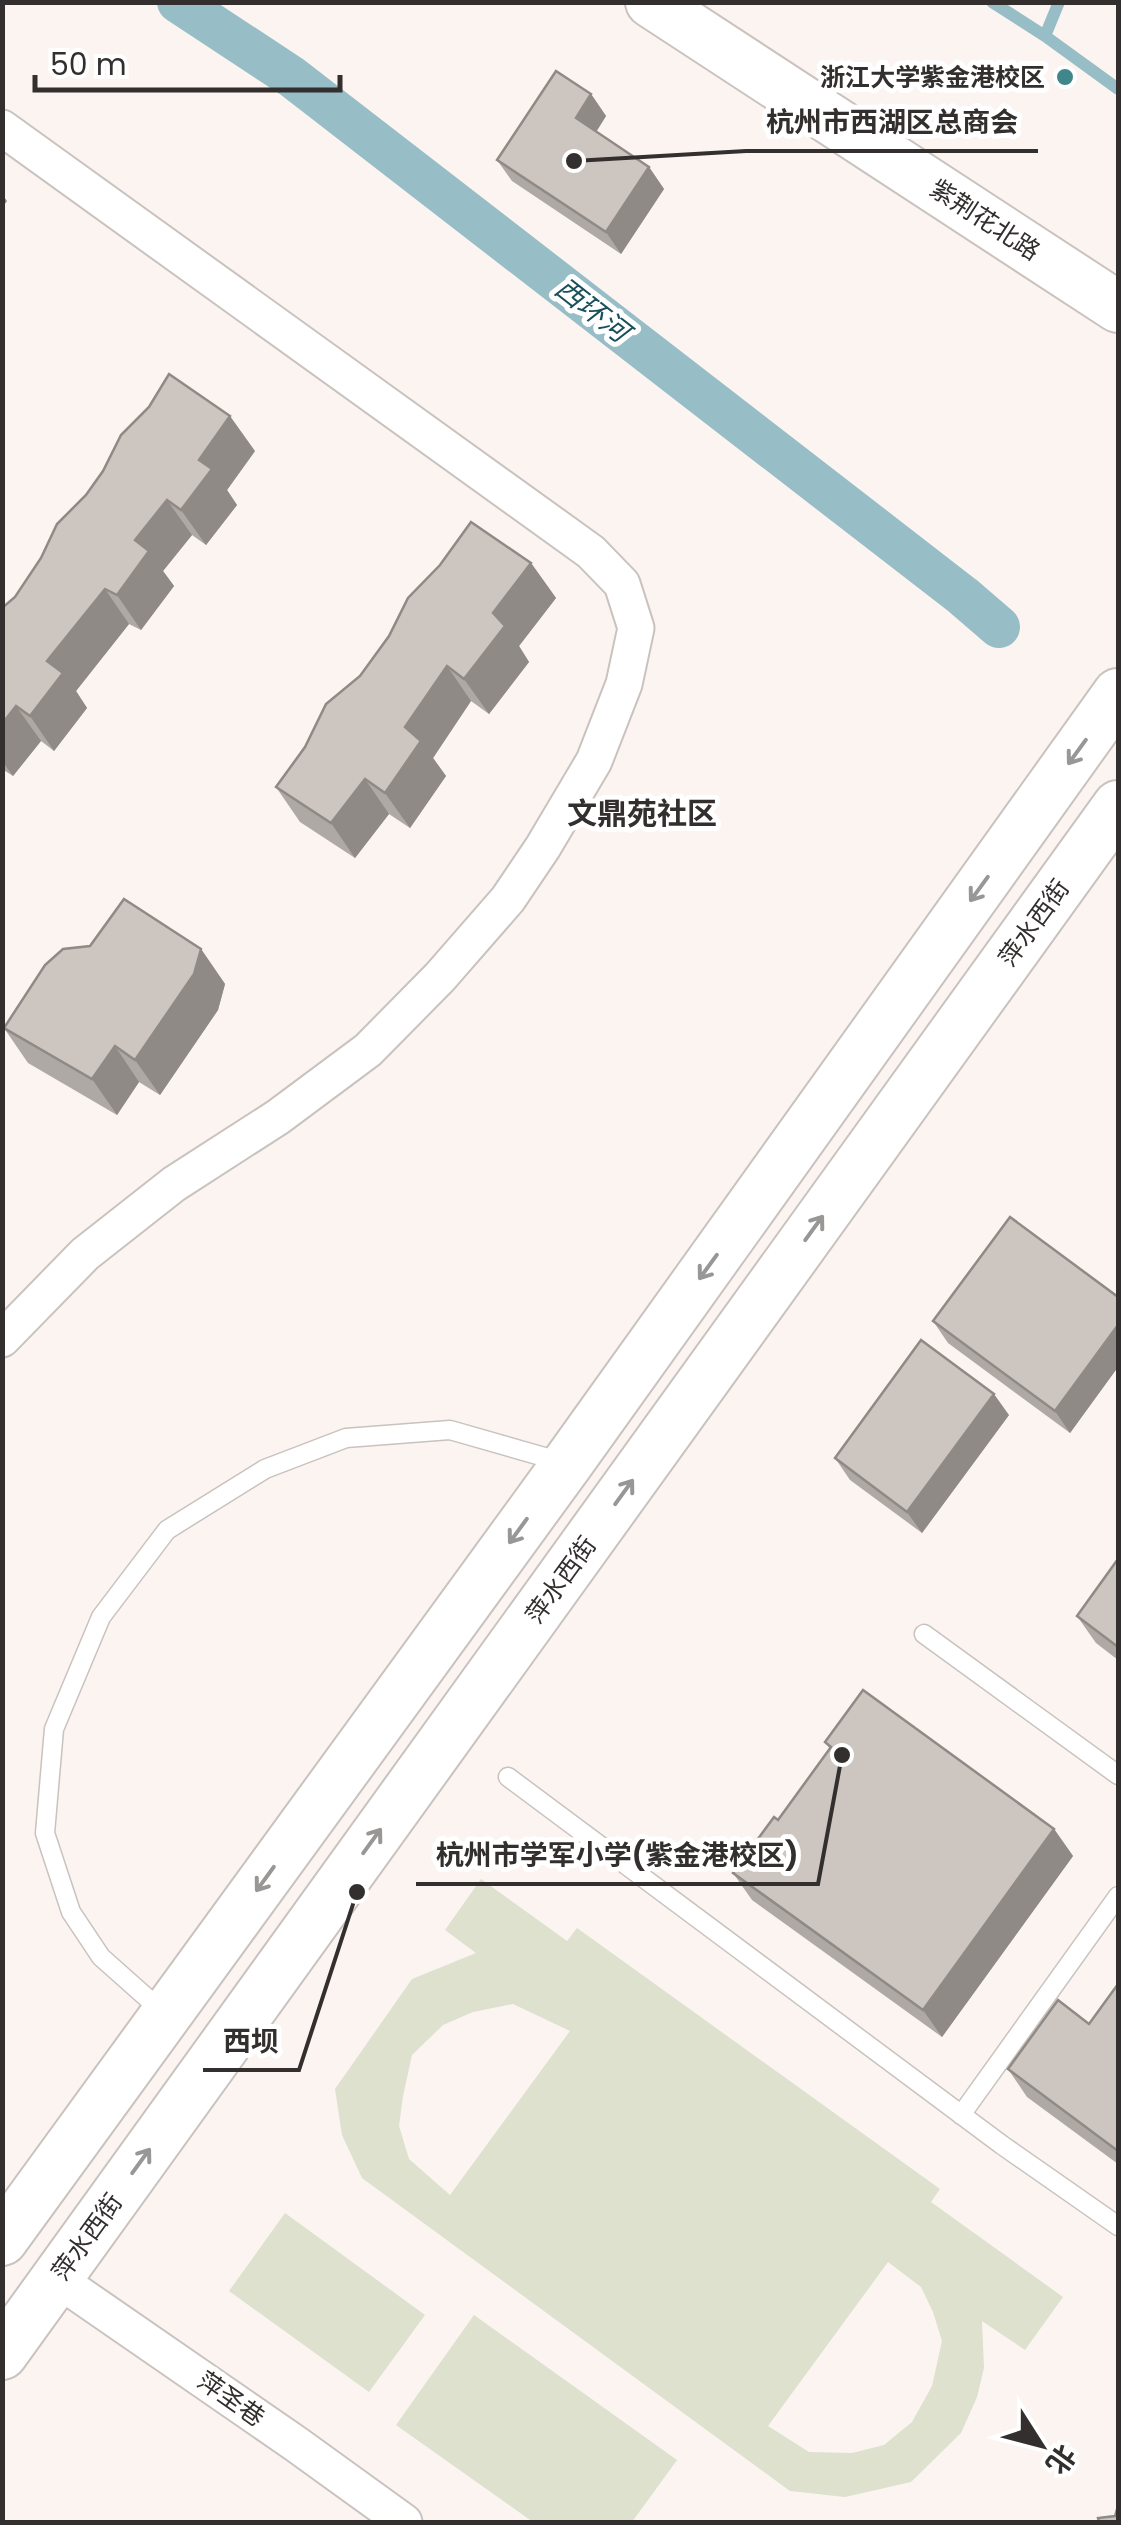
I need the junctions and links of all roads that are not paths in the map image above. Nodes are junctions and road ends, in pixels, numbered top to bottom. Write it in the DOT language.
graph roads {
  1 [pos="651,2"];
  2 [pos="2,128"];
  3 [pos="1118,307"];
  4 [pos="1118,694"];
  5 [pos="1118,806"];
  6 [pos="2,1339"];
  7 [pos="567,1464"];
  8 [pos="924,1634"];
  9 [pos="1118,1774"];
  10 [pos="508,1778"];
  11 [pos="1118,1896"];
  12 [pos="165,2014"];
  13 [pos="961,2115"];
  14 [pos="1118,2226"];
  15 [pos="2,2240"];
  16 [pos="57,2278"];
  17 [pos="2,2354"];
  18 [pos="404,2522"];
  1 -- 3 [label="main road, 紫荆花北路"];
  2 -- 6 [label="street"];
  4 -- 7 [label="main road, one-way"];
  16 -- 5 [label="main road, 萍水西街, one-way"];
  7 -- 12 [label="main road, one-way"];
  7 -- 12 [label="lane"];
  8 -- 9 [label="lane"];
  10 -- 13 [label="lane"];
  11 -- 13 [label="lane"];
  12 -- 15 [label="main road"];
  13 -- 14 [label="lane"];
  16 -- 17 [label="main road, 萍水西街"];
  16 -- 18 [label="street, 萍圣巷"];
}
